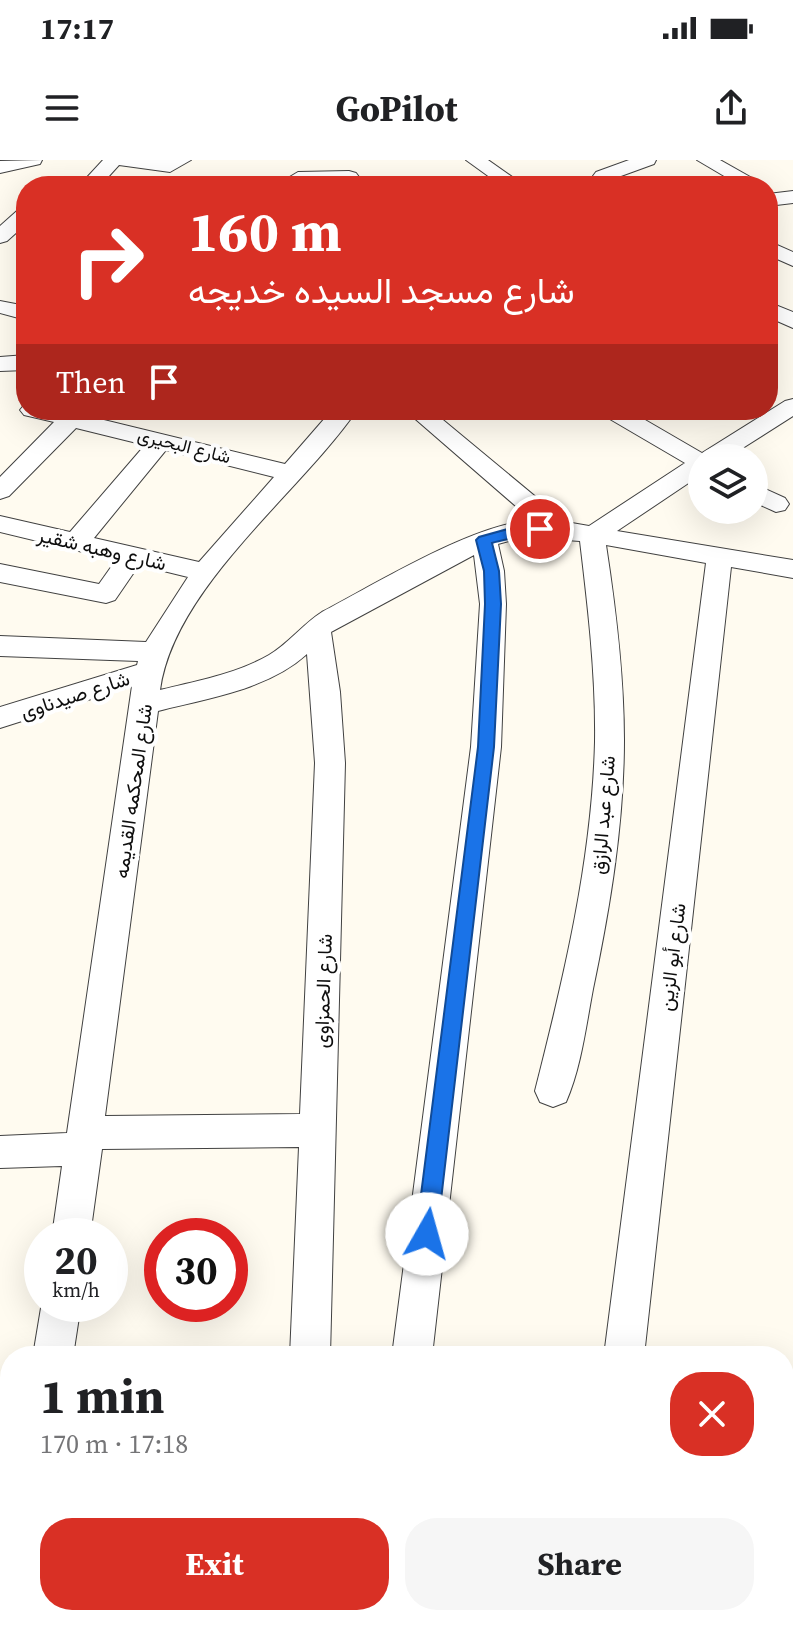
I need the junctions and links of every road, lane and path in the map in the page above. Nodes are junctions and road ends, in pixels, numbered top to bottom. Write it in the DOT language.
graph roads {
  1 [pos="33,160"];
  2 [pos="113,160"];
  3 [pos="123,160"];
  4 [pos="475,160"];
  5 [pos="647,160"];
  6 [pos="706,160"];
  7 [pos="0,167"];
  8 [pos="177,167"];
  9 [pos="497,174"];
  10 [pos="299,175"];
  11 [pos="98,176"];
  12 [pos="324,176"];
  13 [pos="493,176"];
  14 [pos="500,176"];
  15 [pos="603,176"];
  16 [pos="737,176"];
  17 [pos="70,420"];
  18 [pos="75,420"];
  19 [pos="336,420"];
  20 [pos="429,420"];
  21 [pos="628,420"];
  22 [pos="771,420"];
  23 [pos="162,440"];
  24 [pos="732,444"];
  25 [pos="688,455"];
  26 [pos="0,460"];
  27 [pos="25,466"];
  28 [pos="688,472"];
  29 [pos="290,473"];
  30 [pos="0,491"];
  31 [pos="0,524"];
  32 [pos="558,529"];
  33 [pos="592,536"];
  34 [pos="484,540"];
  35 [pos="75,543"];
  36 [pos="132,556"];
  37 [pos="719,559"];
  38 [pos="793,569"];
  39 [pos="205,572"];
  40 [pos="0,573"];
  41 [pos="317,627"];
  42 [pos="0,646"];
  43 [pos="152,662"];
  44 [pos="145,704"];
  45 [pos="0,718"];
  46 [pos="553,1091"];
  47 [pos="319,1130"];
  48 [pos="86,1141"];
  49 [pos="2,1152"];
  50 [pos="74,1218"];
  51 [pos="58,1322"];
  52 [pos="55,1346"];
  53 [pos="310,1346"];
  54 [pos="413,1346"];
  55 [pos="625,1346"];
  1 -- 7 [label="street"];
  2 -- 11 [label="street"];
  3 -- 8 [label="street"];
  4 -- 9 [label="street"];
  5 -- 15 [label="street"];
  6 -- 16 [label="street"];
  9 -- 13 [label="street"];
  9 -- 14 [label="street"];
  10 -- 12 [label="street"];
  17 -- 27 [label="street"];
  18 -- 23 [label="street, شارع البحيرى"];
  19 -- 29 [label="street, شارع المحكمه القديمه"];
  20 -- 32 [label="street"];
  21 -- 25 [label="street"];
  22 -- 24 [label="street"];
  23 -- 29 [label="street, شارع البحيرى"];
  23 -- 35 [label="street"];
  26 -- 27 [label="street"];
  27 -- 30 [label="street"];
  28 -- 33 [label="street"];
  29 -- 39 [label="street, شارع المحكمه القديمه"];
  31 -- 35 [label="street, شارع وهبه شقير"];
  32 -- 33 [label="street"];
  32 -- 34 [label="street"];
  33 -- 37 [label="street"];
  33 -- 46 [label="street, شارع عبد الرازق"];
  34 -- 41 [label="street"];
  34 -- 54 [label="street"];
  35 -- 36 [label="street, شارع وهبه شقير"];
  36 -- 39 [label="street, شارع وهبه شقير"];
  36 -- 40 [label="street"];
  37 -- 38 [label="street"];
  37 -- 55 [label="street, شارع أبو الزين"];
  39 -- 43 [label="street, شارع المحكمه القديمه"];
  41 -- 44 [label="street"];
  41 -- 47 [label="street, شارع الحمزاوى"];
  42 -- 43 [label="street"];
  43 -- 44 [label="street, شارع المحكمه القديمه"];
  43 -- 45 [label="street, شارع صيدناوى"];
  44 -- 48 [label="street, شارع المحكمه القديمه"];
  47 -- 48 [label="street"];
  47 -- 53 [label="street, شارع الحمزاوى"];
  48 -- 49 [label="street"];
  48 -- 50 [label="street, شارع المحكمه القديمه"];
  51 -- 52 [label="street"];
}
